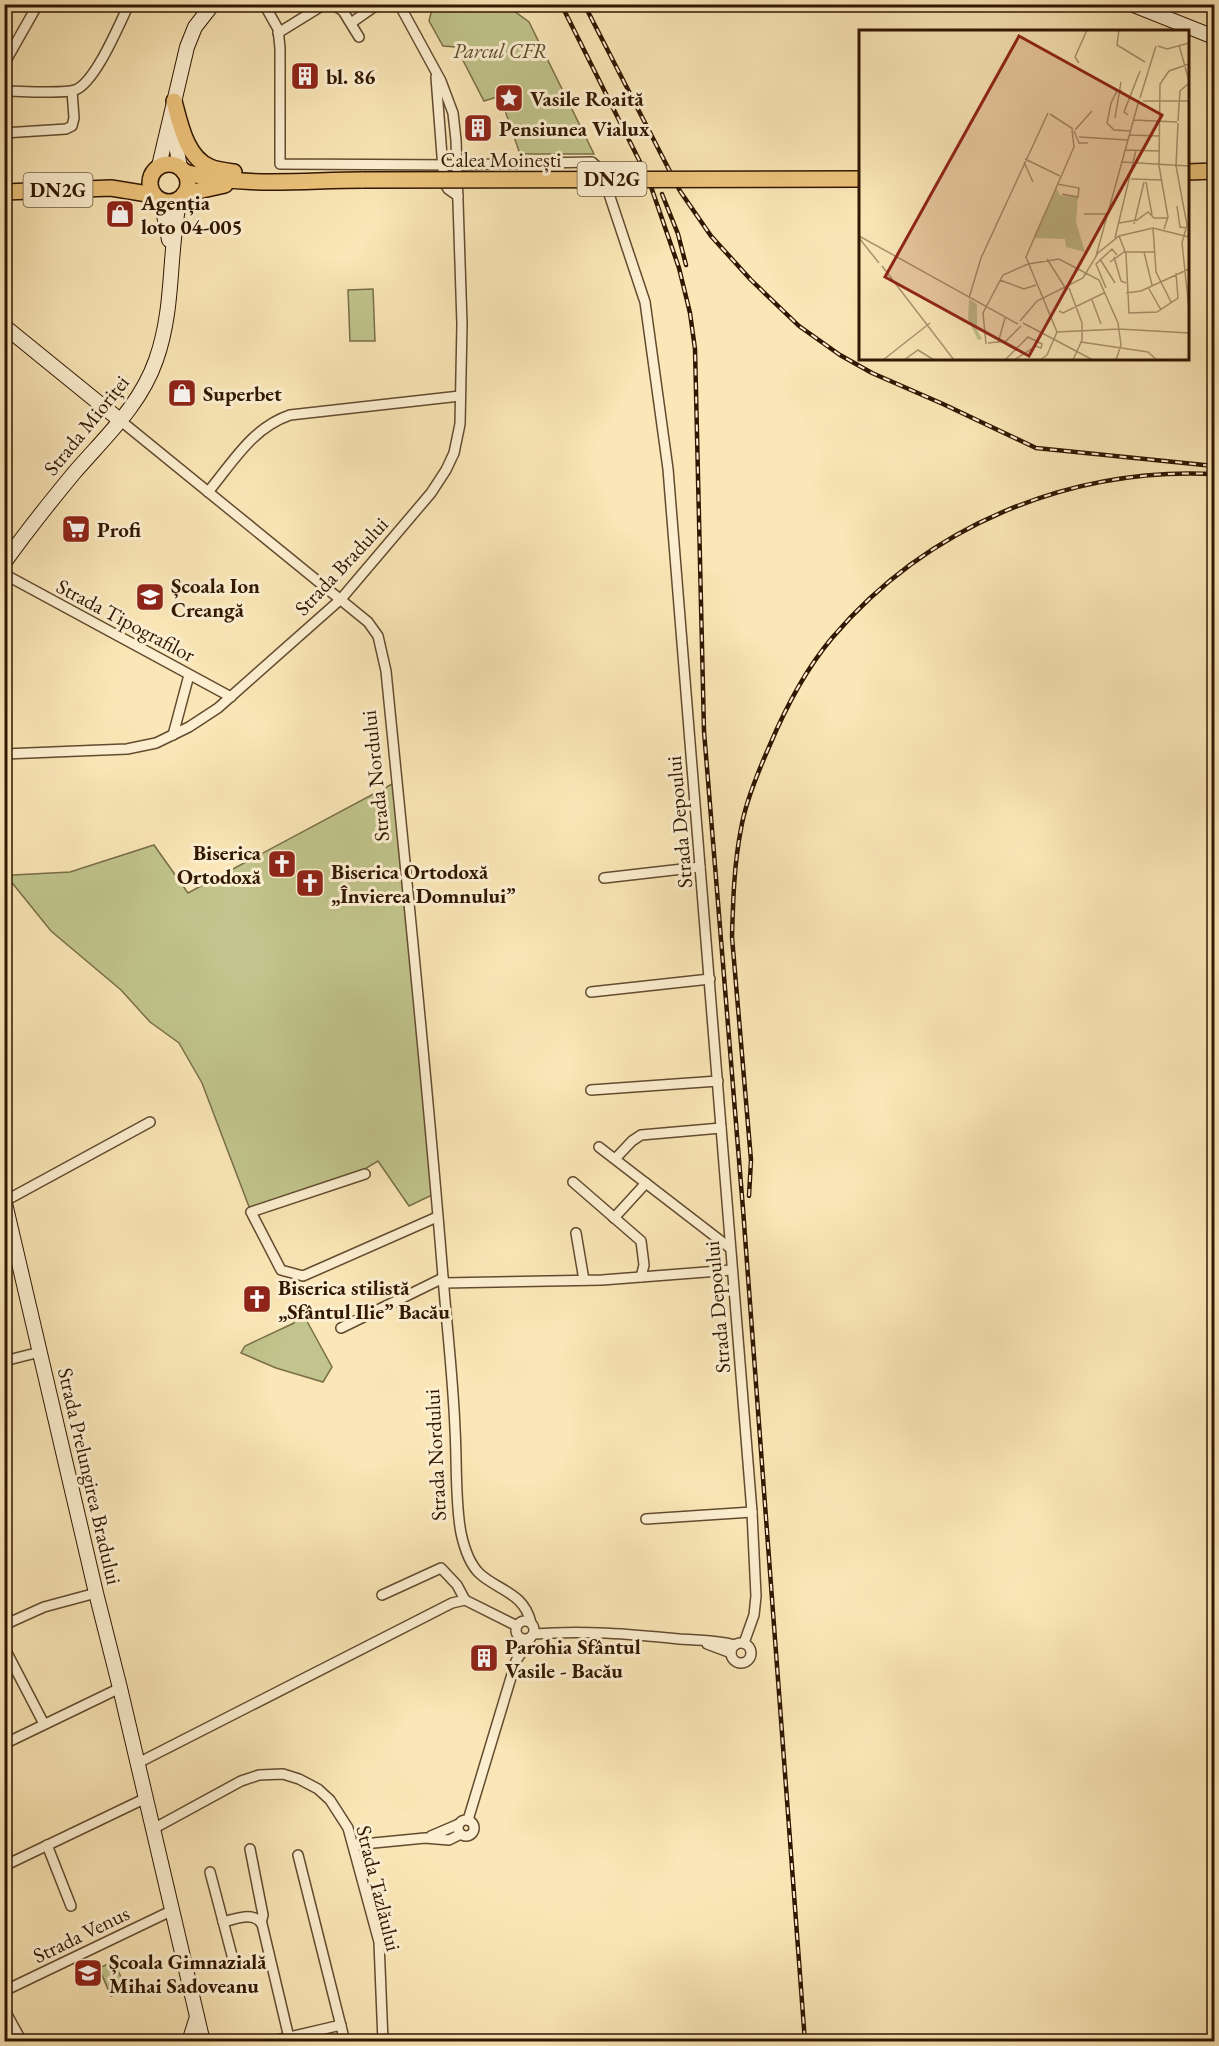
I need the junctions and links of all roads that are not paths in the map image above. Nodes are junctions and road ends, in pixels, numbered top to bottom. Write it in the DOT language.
graph roads {
  1 [pos="38,4"];
  2 [pos="129,4"];
  3 [pos="213,4"];
  4 [pos="264,4"];
  5 [pos="325,4"];
  6 [pos="332,4"];
  7 [pos="378,4"];
  8 [pos="399,4"];
  9 [pos="1131,4"];
  10 [pos="351,23"];
  11 [pos="278,33"];
  12 [pos="359,36"];
  13 [pos="1215,37"];
  14 [pos="4,64"];
  15 [pos="436,72"];
  16 [pos="72,91"];
  17 [pos="4,92"];
  18 [pos="174,101"];
  19 [pos="171,119"];
  20 [pos="4,133"];
  21 [pos="443,165"];
  22 [pos="457,165"];
  23 [pos="155,170"];
  24 [pos="182,170"];
  25 [pos="1215,171"];
  26 [pos="1189,172"];
  27 [pos="859,179"];
  28 [pos="284,181"];
  29 [pos="249,182"];
  30 [pos="111,188"];
  31 [pos="4,192"];
  32 [pos="182,196"];
  33 [pos="156,197"];
  34 [pos="458,199"];
  35 [pos="173,263"];
  36 [pos="4,326"];
  37 [pos="460,396"];
  38 [pos="121,422"];
  39 [pos="208,492"];
  40 [pos="11,548"];
  41 [pos="4,563"];
  42 [pos="4,574"];
  43 [pos="341,599"];
  44 [pos="189,675"];
  45 [pos="231,697"];
  46 [pos="173,735"];
  47 [pos="4,754"];
  48 [pos="700,867"];
  49 [pos="604,878"];
  50 [pos="710,979"];
  51 [pos="591,992"];
  52 [pos="718,1081"];
  53 [pos="591,1090"];
  54 [pos="150,1122"];
  55 [pos="721,1128"];
  56 [pos="599,1147"];
  57 [pos="615,1160"];
  58 [pos="365,1174"];
  59 [pos="573,1182"];
  60 [pos="646,1183"];
  61 [pos="5,1200"];
  62 [pos="437,1217"];
  63 [pos="615,1218"];
  64 [pos="576,1233"];
  65 [pos="730,1248"];
  66 [pos="732,1270"];
  67 [pos="641,1277"];
  68 [pos="443,1281"];
  69 [pos="584,1281"];
  70 [pos="341,1328"];
  71 [pos="40,1353"];
  72 [pos="4,1360"];
  73 [pos="752,1512"];
  74 [pos="646,1519"];
  75 [pos="96,1593"];
  76 [pos="382,1595"];
  77 [pos="465,1600"];
  78 [pos="4,1625"];
  79 [pos="527,1629"];
  80 [pos="4,1647"];
  81 [pos="120,1688"];
  82 [pos="44,1724"];
  83 [pos="4,1744"];
  84 [pos="138,1762"];
  85 [pos="146,1798"];
  86 [pos="464,1822"];
  87 [pos="153,1829"];
  88 [pos="461,1834"];
  89 [pos="425,1838"];
  90 [pos="47,1845"];
  91 [pos="353,1845"];
  92 [pos="250,1849"];
  93 [pos="298,1855"];
  94 [pos="4,1866"];
  95 [pos="210,1872"];
  96 [pos="71,1906"];
  97 [pos="173,1910"];
  98 [pos="223,1922"];
  99 [pos="261,1923"];
  100 [pos="234,1963"];
  101 [pos="4,1991"];
  102 [pos="4,2008"];
  103 [pos="197,2015"];
  104 [pos="341,2025"];
  105 [pos="290,2039"];
  106 [pos="22,2042"];
  107 [pos="189,2042"];
  108 [pos="203,2042"];
  109 [pos="268,2042"];
  110 [pos="345,2042"];
  111 [pos="383,2042"];
  1 -- 14 [label="street"];
  2 -- 16 [label="street"];
  3 -- 18 [label="street"];
  4 -- 11 [label="street"];
  5 -- 11 [label="street"];
  6 -- 10 [label="street"];
  7 -- 10 [label="street"];
  8 -- 15 [label="street, Strada Bradului"];
  9 -- 13 [label="street"];
  10 -- 12 [label="street"];
  11 -- 21 [label="street, Strada Depoului"];
  15 -- 21 [label="street"];
  15 -- 22 [label="street, Strada Bradului"];
  16 -- 17 [label="street"];
  16 -- 20 [label="street"];
  18 -- 19 [label="street"];
  18 -- 28 [label="main road"];
  19 -- 23 [label="street"];
  19 -- 24 [label="street"];
  21 -- 22 [label="street, Strada Depoului"];
  21 -- 34 [label="street"];
  22 -- 34 [label="street, Strada Bradului"];
  22 -- 48 [label="street, Strada Depoului"];
  23 -- 24 [label="main road"];
  23 -- 30 [label="main road, DN2G"];
  23 -- 33 [label="main road"];
  24 -- 29 [label="main road, Calea Moinești / DN2G"];
  24 -- 32 [label="main road"];
  25 -- 26 [label="main road"];
  27 -- 28 [label="main road, Calea Moinești / DN2G, bridge"];
  28 -- 29 [label="main road, Calea Moinești / DN2G"];
  29 -- 32 [label="main road, Calea Moinești / DN2G"];
  30 -- 31 [label="main road, DN2G"];
  30 -- 33 [label="main road, DN2G"];
  32 -- 33 [label="main road"];
  32 -- 35 [label="street, Strada Mioriței"];
  33 -- 35 [label="street, Strada Mioriței"];
  34 -- 37 [label="street, Strada Bradului"];
  35 -- 38 [label="street, Strada Mioriței"];
  36 -- 38 [label="street, Strada Nordului"];
  37 -- 39 [label="street"];
  37 -- 43 [label="street, Strada Bradului"];
  38 -- 39 [label="street, Strada Nordului"];
  38 -- 40 [label="street, Strada Mioriței"];
  39 -- 43 [label="street, Strada Nordului"];
  40 -- 41 [label="street, Strada Mioriței"];
  42 -- 44 [label="street, Strada Tipografilor"];
  43 -- 45 [label="street, Strada Bradului"];
  43 -- 62 [label="street, Strada Nordului"];
  44 -- 45 [label="street, Strada Tipografilor"];
  44 -- 46 [label="street"];
  45 -- 46 [label="street, Strada Bradului"];
  46 -- 47 [label="street, Strada Bradului"];
  48 -- 49 [label="street"];
  48 -- 50 [label="street, Strada Depoului"];
  50 -- 51 [label="street"];
  50 -- 52 [label="street, Strada Depoului"];
  52 -- 53 [label="street"];
  52 -- 55 [label="street, Strada Depoului"];
  54 -- 61 [label="street"];
  55 -- 57 [label="street"];
  55 -- 65 [label="street, Strada Depoului"];
  56 -- 57 [label="street"];
  57 -- 60 [label="street"];
  58 -- 62 [label="street"];
  59 -- 63 [label="street"];
  60 -- 63 [label="street"];
  60 -- 65 [label="street"];
  61 -- 71 [label="street, Strada Prelungirea Bradului"];
  62 -- 68 [label="street, Strada Nordului"];
  63 -- 67 [label="street"];
  64 -- 69 [label="street"];
  65 -- 66 [label="street, Strada Depoului"];
  66 -- 67 [label="street"];
  66 -- 73 [label="street, Strada Depoului"];
  67 -- 69 [label="street"];
  68 -- 69 [label="street"];
  68 -- 70 [label="street"];
  68 -- 79 [label="street, Strada Nordului"];
  71 -- 72 [label="street"];
  71 -- 75 [label="street, Strada Prelungirea Bradului"];
  73 -- 74 [label="street"];
  73 -- 79 [label="street, Strada Depoului"];
  75 -- 78 [label="street"];
  75 -- 81 [label="street, Strada Prelungirea Bradului"];
  76 -- 77 [label="street"];
  77 -- 79 [label="street"];
  77 -- 84 [label="street"];
  79 -- 86 [label="street"];
  80 -- 82 [label="street"];
  81 -- 82 [label="street"];
  81 -- 84 [label="street, Strada Prelungirea Bradului"];
  82 -- 83 [label="street"];
  84 -- 85 [label="street, Strada Prelungirea Bradului"];
  85 -- 87 [label="street, Strada Prelungirea Bradului"];
  85 -- 90 [label="street"];
  86 -- 88 [label="street"];
  86 -- 88 [label="street"];
  86 -- 89 [label="street"];
  87 -- 91 [label="street, Strada Tazlăului"];
  87 -- 97 [label="street, Strada Prelungirea Bradului"];
  88 -- 89 [label="street"];
  89 -- 91 [label="street"];
  90 -- 94 [label="street"];
  90 -- 96 [label="street"];
  91 -- 111 [label="street, Strada Tazlăului"];
  92 -- 99 [label="street"];
  93 -- 104 [label="street"];
  95 -- 98 [label="street"];
  97 -- 101 [label="street, Strada Venus"];
  97 -- 103 [label="street, Strada Prelungirea Bradului"];
  98 -- 99 [label="street"];
  98 -- 100 [label="street"];
  99 -- 105 [label="street"];
  102 -- 106 [label="street"];
  103 -- 107 [label="street, Strada Prelungirea Bradului"];
  103 -- 108 [label="street, Strada Prelungirea Bradului"];
  104 -- 105 [label="street"];
  104 -- 110 [label="street"];
  105 -- 109 [label="street"];
}
